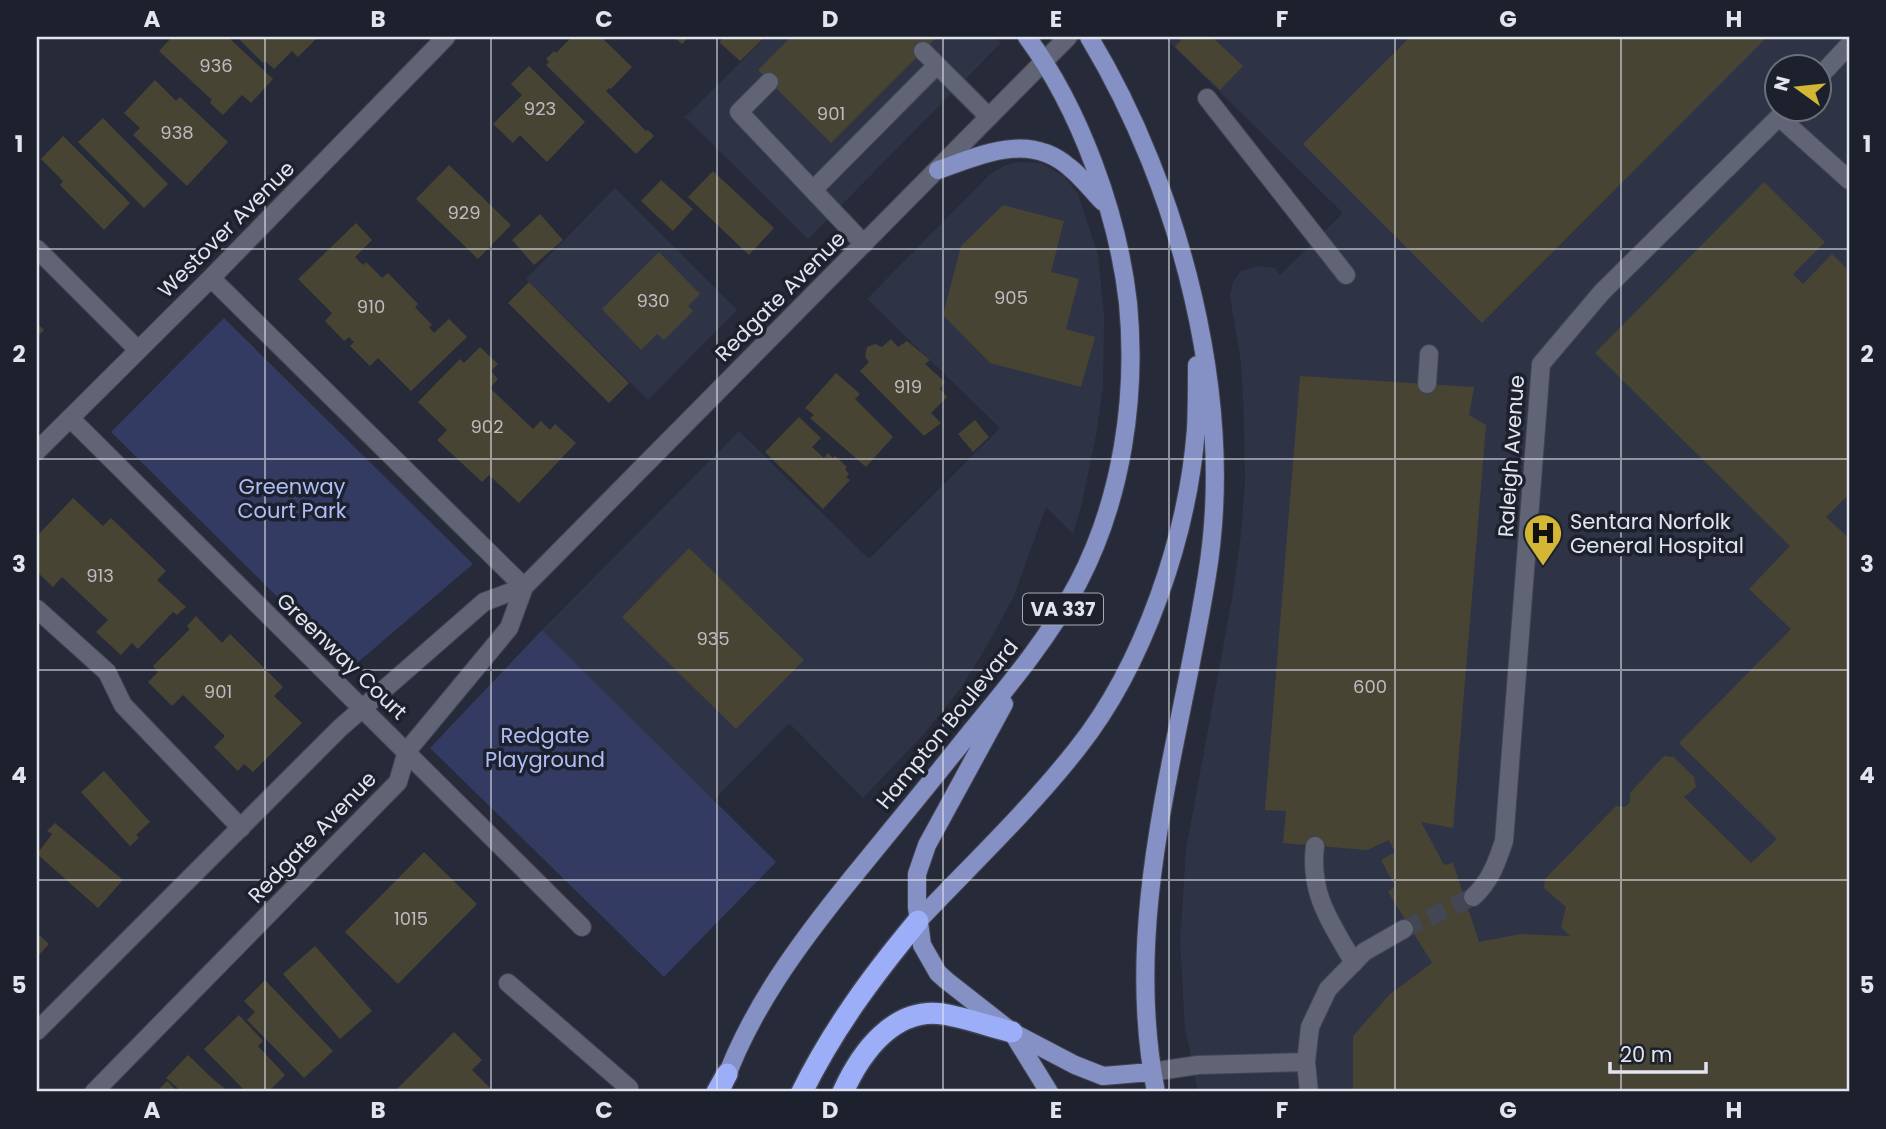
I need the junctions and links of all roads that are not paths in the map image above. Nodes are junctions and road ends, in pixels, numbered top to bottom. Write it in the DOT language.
graph roads {
  1 [pos="446,37"];
  2 [pos="1027,37"];
  3 [pos="1068,37"];
  4 [pos="1089,37"];
  5 [pos="1849,45"];
  6 [pos="923,51"];
  7 [pos="1834,60"];
  8 [pos="1044,62"];
  9 [pos="937,65"];
  10 [pos="769,82"];
  11 [pos="1207,98"];
  12 [pos="989,117"];
  13 [pos="1775,122"];
  14 [pos="1793,122"];
  15 [pos="938,170"];
  16 [pos="1849,180"];
  17 [pos="814,190"];
  18 [pos="1108,208"];
  19 [pos="864,244"];
  20 [pos="37,249"];
  21 [pos="1346,275"];
  22 [pos="211,278"];
  23 [pos="1198,330"];
  24 [pos="138,350"];
  25 [pos="1429,354"];
  26 [pos="1427,384"];
  27 [pos="70,418"];
  28 [pos="37,451"];
  29 [pos="524,587"];
  30 [pos="37,609"];
  31 [pos="1025,664"];
  32 [pos="363,708"];
  33 [pos="407,751"];
  34 [pos="241,828"];
  35 [pos="1315,846"];
  36 [pos="1473,897"];
  37 [pos="918,921"];
  38 [pos="582,927"];
  39 [pos="1404,929"];
  40 [pos="1354,963"];
  41 [pos="508,983"];
  42 [pos="37,1031"];
  43 [pos="1012,1032"];
  44 [pos="1306,1062"];
  45 [pos="1152,1072"];
  46 [pos="722,1086"];
  47 [pos="629,1088"];
  48 [pos="94,1092"];
  49 [pos="802,1092"];
  50 [pos="844,1092"];
  51 [pos="1049,1092"];
  52 [pos="1156,1092"];
  53 [pos="1309,1092"];
  1 -- 22 [label="street, Westover Avenue"];
  2 -- 8 [label="main road, Hampton Boulevard / VA 337"];
  3 -- 8 [label="street, Redgate Avenue"];
  4 -- 23 [label="main road"];
  5 -- 7 [label="street"];
  6 -- 9 [label="street"];
  8 -- 12 [label="street, Redgate Avenue"];
  8 -- 18 [label="main road, Hampton Boulevard / VA 337"];
  9 -- 12 [label="street"];
  9 -- 17 [label="street"];
  10 -- 17 [label="street"];
  11 -- 21 [label="street"];
  12 -- 15 [label="street, Redgate Avenue"];
  13 -- 36 [label="street, Raleigh Avenue"];
  14 -- 16 [label="street"];
  15 -- 18 [label="main road"];
  15 -- 19 [label="street, Redgate Avenue"];
  17 -- 19 [label="street"];
  18 -- 31 [label="main road, Hampton Boulevard / VA 337"];
  19 -- 29 [label="street, Redgate Avenue"];
  20 -- 24 [label="street"];
  22 -- 24 [label="street, Westover Avenue"];
  22 -- 29 [label="street"];
  23 -- 37 [label="main road"];
  23 -- 45 [label="main road"];
  24 -- 27 [label="street, Westover Avenue"];
  25 -- 26 [label="street"];
  27 -- 28 [label="street, Westover Avenue"];
  27 -- 32 [label="street, Greenway Court"];
  29 -- 32 [label="street, Redgate Avenue"];
  29 -- 33 [label="street, Redgate Avenue"];
  30 -- 34 [label="street"];
  31 -- 37 [label="main road"];
  31 -- 46 [label="main road, Hampton Boulevard / VA 337"];
  32 -- 33 [label="street, Greenway Court"];
  32 -- 34 [label="street, Redgate Avenue"];
  33 -- 38 [label="street, Greenway Court"];
  33 -- 48 [label="street, Redgate Avenue"];
  34 -- 42 [label="street, Redgate Avenue"];
  35 -- 40 [label="street"];
  37 -- 43 [label="main road"];
  37 -- 49 [label="highway"];
  39 -- 40 [label="street"];
  40 -- 44 [label="street"];
  41 -- 47 [label="street"];
  43 -- 45 [label="main road"];
  43 -- 50 [label="highway"];
  43 -- 51 [label="main road"];
  44 -- 45 [label="street"];
  44 -- 53 [label="street"];
  45 -- 52 [label="main road"];
}
